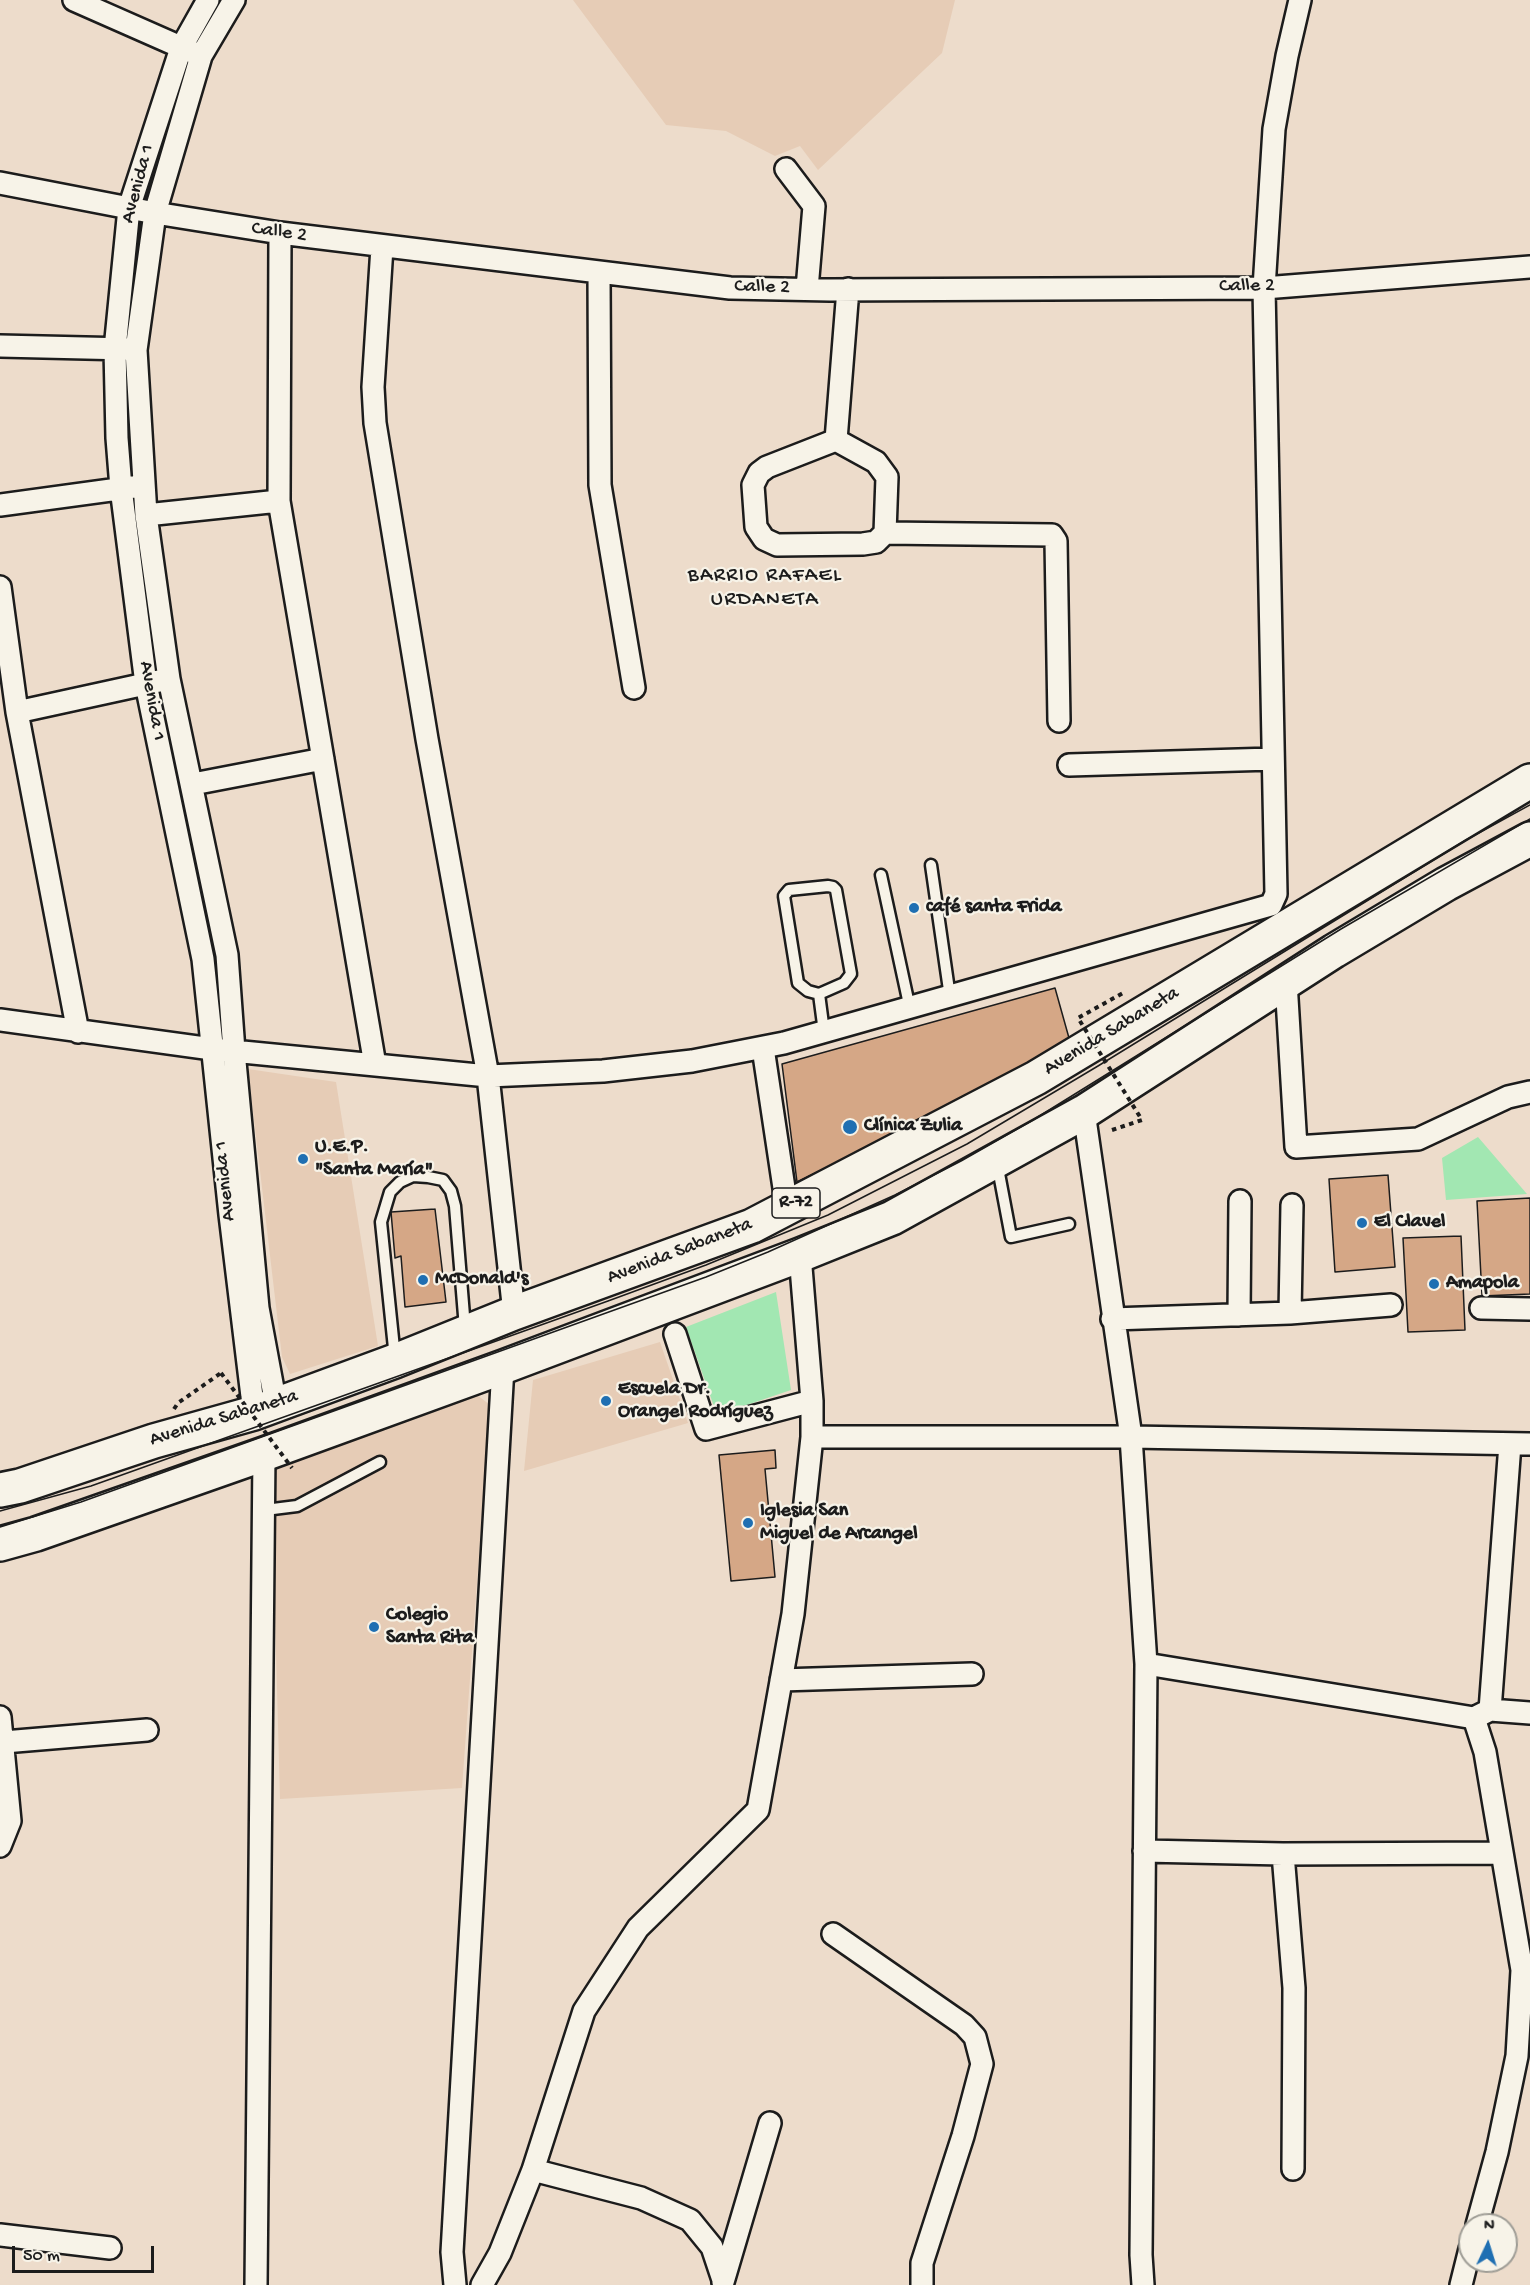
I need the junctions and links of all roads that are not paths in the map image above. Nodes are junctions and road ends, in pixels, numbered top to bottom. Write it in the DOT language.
graph roads {
  1 [pos="74,0"];
  2 [pos="208,0"];
  3 [pos="234,0"];
  4 [pos="1299,0"];
  5 [pos="181,48"];
  6 [pos="201,56"];
  7 [pos="786,169"];
  8 [pos="0,183"];
  9 [pos="129,208"];
  10 [pos="155,213"];
  11 [pos="280,233"];
  12 [pos="382,247"];
  13 [pos="1530,267"];
  14 [pos="599,273"];
  15 [pos="1264,288"];
  16 [pos="807,289"];
  17 [pos="848,289"];
  18 [pos="0,346"];
  19 [pos="125,349"];
  20 [pos="836,440"];
  21 [pos="144,485"];
  22 [pos="121,488"];
  23 [pos="279,501"];
  24 [pos="0,505"];
  25 [pos="146,515"];
  26 [pos="885,533"];
  27 [pos="0,587"];
  28 [pos="169,678"];
  29 [pos="146,684"];
  30 [pos="634,688"];
  31 [pos="17,712"];
  32 [pos="1059,721"];
  33 [pos="323,759"];
  34 [pos="1272,759"];
  35 [pos="1069,765"];
  36 [pos="1530,781"];
  37 [pos="193,784"];
  38 [pos="1530,839"];
  39 [pos="206,855"];
  40 [pos="183,861"];
  41 [pos="931,865"];
  42 [pos="881,875"];
  43 [pos="1286,982"];
  44 [pos="819,994"];
  45 [pos="950,998"];
  46 [pos="910,1009"];
  47 [pos="0,1020"];
  48 [pos="78,1032"];
  49 [pos="824,1032"];
  50 [pos="763,1048"];
  51 [pos="212,1049"];
  52 [pos="234,1051"];
  53 [pos="375,1065"];
  54 [pos="488,1076"];
  55 [pos="1530,1092"];
  56 [pos="1084,1112"];
  57 [pos="997,1160"];
  58 [pos="1240,1201"];
  59 [pos="1292,1205"];
  60 [pos="787,1208"];
  61 [pos="1069,1224"];
  62 [pos="800,1255"];
  63 [pos="1391,1305"];
  64 [pos="1481,1308"];
  65 [pos="1530,1309"];
  66 [pos="1290,1312"];
  67 [pos="514,1313"];
  68 [pos="1239,1315"];
  69 [pos="1112,1319"];
  70 [pos="466,1334"];
  71 [pos="675,1334"];
  72 [pos="395,1361"];
  73 [pos="503,1367"];
  74 [pos="812,1401"];
  75 [pos="265,1409"];
  76 [pos="812,1437"];
  77 [pos="1131,1437"];
  78 [pos="1520,1444"];
  79 [pos="278,1461"];
  80 [pos="380,1462"];
  81 [pos="0,1490"];
  82 [pos="265,1510"];
  83 [pos="0,1544"];
  84 [pos="1146,1664"];
  85 [pos="972,1674"];
  86 [pos="781,1680"];
  87 [pos="1530,1713"];
  88 [pos="1482,1714"];
  89 [pos="0,1717"];
  90 [pos="147,1730"];
  91 [pos="4,1742"];
  92 [pos="0,1846"];
  93 [pos="1144,1851"];
  94 [pos="1502,1853"];
  95 [pos="1283,1854"];
  96 [pos="833,1934"];
  97 [pos="770,2123"];
  98 [pos="1293,2169"];
  99 [pos="533,2170"];
  100 [pos="1480,2213"];
  101 [pos="0,2235"];
  102 [pos="110,2248"];
  103 [pos="723,2283"];
  104 [pos="256,2285"];
  105 [pos="455,2285"];
  106 [pos="482,2285"];
  107 [pos="922,2285"];
  108 [pos="1143,2285"];
  1 -- 5 [label="street"];
  2 -- 5 [label="street, Avenida 1"];
  3 -- 6 [label="street"];
  4 -- 15 [label="street"];
  5 -- 6 [label="street"];
  5 -- 9 [label="street, Avenida 1"];
  6 -- 10 [label="street"];
  7 -- 16 [label="street"];
  8 -- 9 [label="street, Calle 2"];
  9 -- 10 [label="street, Calle 2"];
  9 -- 19 [label="street, Avenida 1"];
  10 -- 11 [label="street, Calle 2"];
  10 -- 19 [label="street"];
  11 -- 12 [label="street, Calle 2"];
  11 -- 23 [label="street"];
  12 -- 14 [label="street, Calle 2"];
  12 -- 54 [label="street"];
  13 -- 15 [label="street, Calle 2"];
  14 -- 16 [label="street, Calle 2"];
  14 -- 30 [label="street"];
  15 -- 17 [label="street, Calle 2"];
  15 -- 34 [label="street"];
  16 -- 17 [label="street, Calle 2"];
  17 -- 20 [label="street"];
  18 -- 19 [label="street"];
  19 -- 21 [label="street"];
  19 -- 22 [label="street, Avenida 1"];
  20 -- 26 [label="street"];
  20 -- 26 [label="street"];
  21 -- 22 [label="street"];
  21 -- 25 [label="street"];
  22 -- 24 [label="street"];
  22 -- 29 [label="street, Avenida 1"];
  23 -- 25 [label="street"];
  23 -- 33 [label="street"];
  25 -- 28 [label="street"];
  26 -- 32 [label="street"];
  27 -- 31 [label="street"];
  28 -- 29 [label="street"];
  28 -- 37 [label="street"];
  29 -- 31 [label="street"];
  29 -- 40 [label="street, Avenida 1"];
  31 -- 48 [label="street"];
  33 -- 37 [label="street"];
  33 -- 53 [label="street"];
  34 -- 35 [label="street"];
  34 -- 45 [label="street"];
  36 -- 60 [label="main road, Avenida Sabaneta / R-72"];
  37 -- 39 [label="street"];
  38 -- 43 [label="main road, R-72"];
  39 -- 40 [label="street"];
  39 -- 52 [label="street"];
  40 -- 51 [label="street, Avenida 1"];
  41 -- 45 [label="lane"];
  42 -- 46 [label="lane"];
  43 -- 55 [label="street"];
  43 -- 56 [label="main road, R-72"];
  44 -- 44 [label="lane"];
  44 -- 49 [label="lane"];
  45 -- 46 [label="street"];
  46 -- 49 [label="street"];
  47 -- 48 [label="street"];
  48 -- 51 [label="street"];
  49 -- 50 [label="street"];
  50 -- 54 [label="street"];
  50 -- 60 [label="street"];
  51 -- 52 [label="street"];
  51 -- 75 [label="street, Avenida 1"];
  52 -- 53 [label="street"];
  52 -- 75 [label="street"];
  53 -- 54 [label="street"];
  54 -- 67 [label="street"];
  56 -- 57 [label="main road, R-72"];
  56 -- 69 [label="street"];
  57 -- 61 [label="lane"];
  57 -- 62 [label="main road, R-72"];
  58 -- 68 [label="street"];
  59 -- 66 [label="street"];
  60 -- 67 [label="main road, Avenida Sabaneta / R-72"];
  62 -- 73 [label="main road, R-72"];
  62 -- 74 [label="street"];
  63 -- 66 [label="street"];
  64 -- 65 [label="street"];
  66 -- 68 [label="street"];
  67 -- 70 [label="main road, Avenida Sabaneta / R-72"];
  68 -- 69 [label="street"];
  69 -- 77 [label="street"];
  70 -- 72 [label="main road, Avenida Sabaneta / R-72"];
  70 -- 72 [label="lane"];
  71 -- 74 [label="street"];
  72 -- 75 [label="main road, Avenida Sabaneta / R-72"];
  73 -- 79 [label="main road, R-72"];
  73 -- 105 [label="street"];
  74 -- 76 [label="street"];
  75 -- 81 [label="main road, Avenida Sabaneta / R-72"];
  76 -- 77 [label="street"];
  76 -- 86 [label="street"];
  77 -- 78 [label="street"];
  77 -- 84 [label="street"];
  78 -- 88 [label="street"];
  79 -- 82 [label="street"];
  79 -- 83 [label="main road, R-72"];
  80 -- 82 [label="lane"];
  82 -- 104 [label="street"];
  84 -- 88 [label="street"];
  84 -- 93 [label="street"];
  85 -- 86 [label="street"];
  86 -- 99 [label="street"];
  87 -- 88 [label="street"];
  88 -- 94 [label="street"];
  89 -- 91 [label="street"];
  90 -- 91 [label="street"];
  91 -- 92 [label="street"];
  93 -- 95 [label="street"];
  93 -- 108 [label="street"];
  94 -- 95 [label="street"];
  94 -- 100 [label="street"];
  95 -- 98 [label="street"];
  96 -- 107 [label="street"];
  97 -- 103 [label="street"];
  99 -- 103 [label="street"];
  99 -- 106 [label="street"];
  101 -- 102 [label="street"];
}
